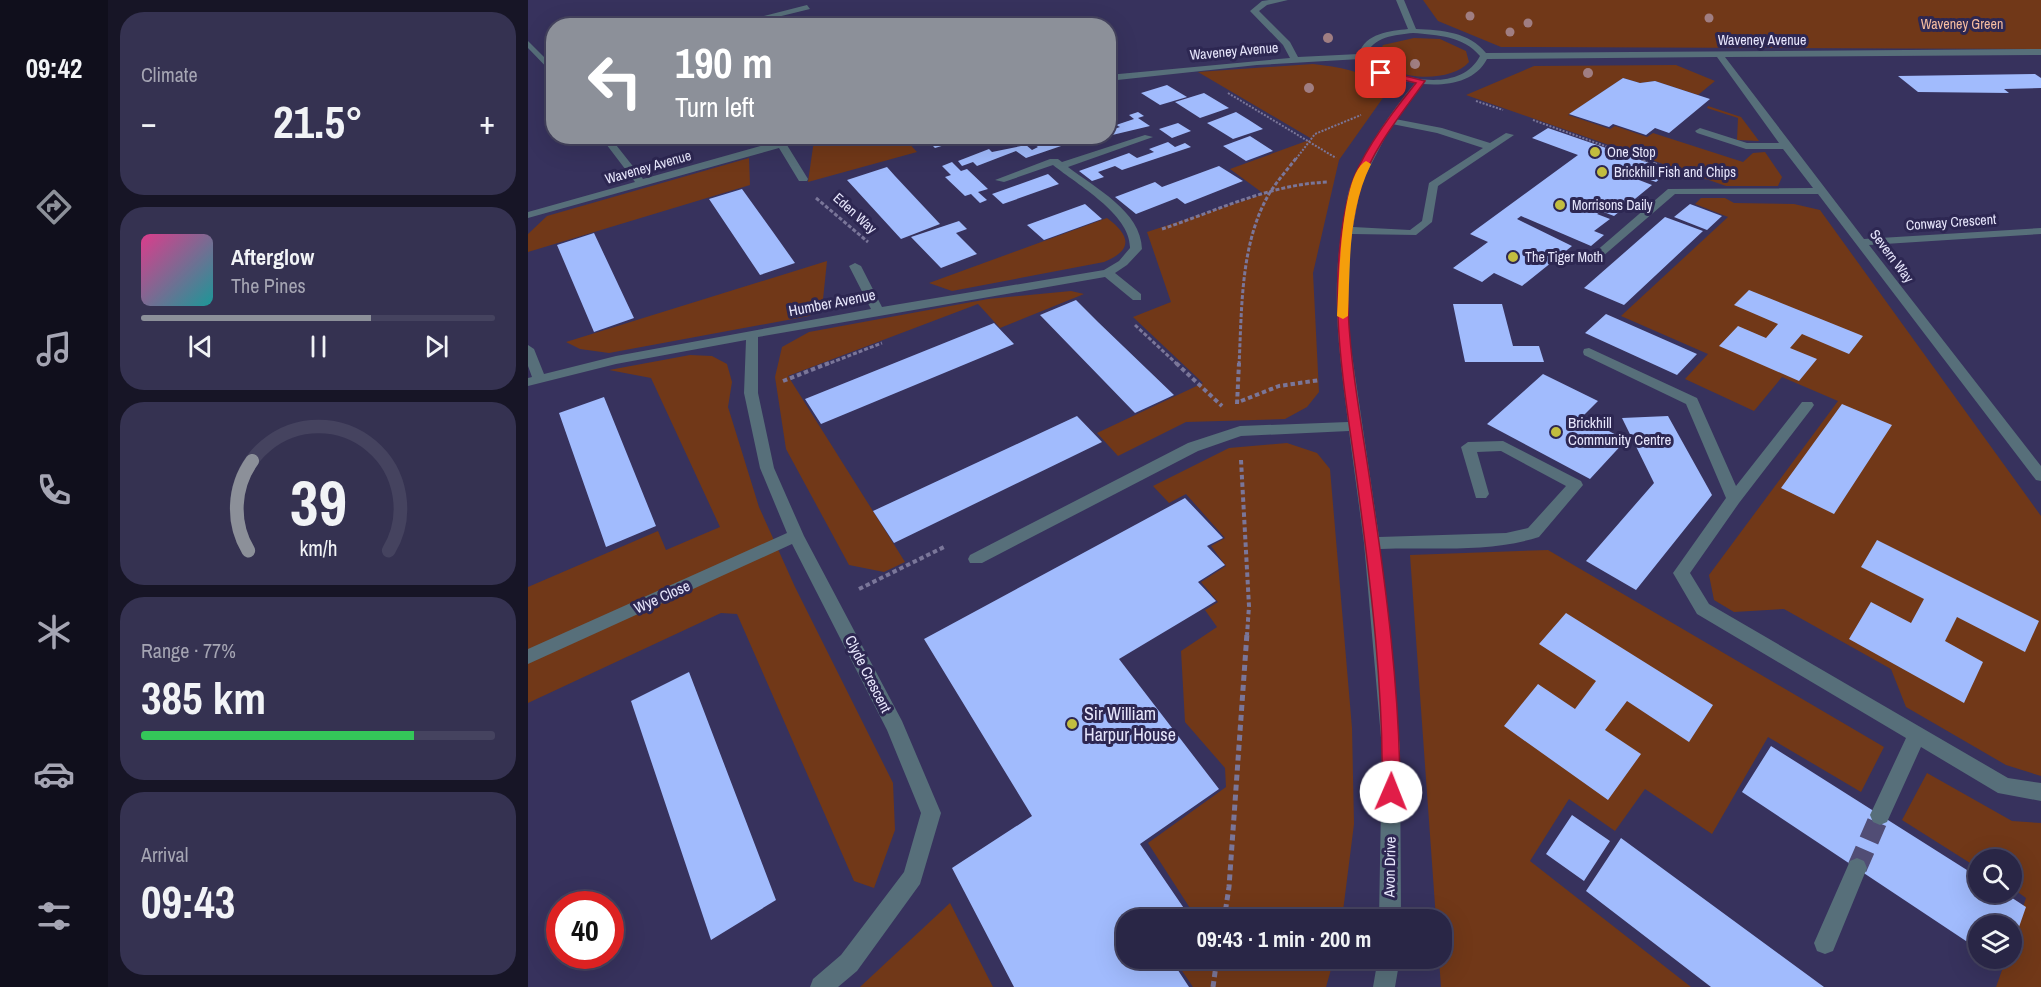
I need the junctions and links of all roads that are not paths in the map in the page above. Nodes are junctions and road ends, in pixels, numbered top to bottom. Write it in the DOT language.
graph roads {
  1 [pos="1284,0"];
  2 [pos="1401,0"];
  3 [pos="807,7"];
  4 [pos="761,18"];
  5 [pos="1413,31"];
  6 [pos="530,47"];
  7 [pos="2041,52"];
  8 [pos="1719,54"];
  9 [pos="1362,56"];
  10 [pos="1484,56"];
  11 [pos="1295,60"];
  12 [pos="546,63"];
  13 [pos="1116,77"];
  14 [pos="1421,81"];
  15 [pos="1389,122"];
  16 [pos="1700,130"];
  17 [pos="1509,135"];
  18 [pos="1148,137"];
  19 [pos="610,144"];
  20 [pos="777,144"];
  21 [pos="782,144"];
  22 [pos="1786,146"];
  23 [pos="1491,147"];
  24 [pos="1061,166"];
  25 [pos="803,179"];
  26 [pos="1000,180"];
  27 [pos="640,182"];
  28 [pos="1823,191"];
  29 [pos="528,215"];
  30 [pos="1347,230"];
  31 [pos="2041,231"];
  32 [pos="1863,242"];
  33 [pos="1591,261"];
  34 [pos="855,266"];
  35 [pos="1107,273"];
  36 [pos="1137,297"];
  37 [pos="878,311"];
  38 [pos="752,336"];
  39 [pos="528,349"];
  40 [pos="1589,352"];
  41 [pos="533,380"];
  42 [pos="1807,405"];
  43 [pos="1355,426"];
  44 [pos="2041,476"];
  45 [pos="1481,495"];
  46 [pos="1734,499"];
  47 [pos="796,536"];
  48 [pos="1372,543"];
  49 [pos="976,559"];
  50 [pos="528,657"];
  51 [pos="1917,735"];
  52 [pos="2041,792"];
  53 [pos="1880,815"];
  54 [pos="1857,868"];
  55 [pos="1389,909"];
  56 [pos="1825,943"];
  57 [pos="1387,969"];
  58 [pos="821,987"];
  59 [pos="1384,987"];
  1 -- 11 [label="street"];
  2 -- 5 [label="street"];
  3 -- 4 [label="street"];
  5 -- 9 [label="street"];
  5 -- 10 [label="street"];
  6 -- 12 [label="street"];
  7 -- 8 [label="street, Waveney Avenue"];
  8 -- 10 [label="street, Waveney Avenue"];
  8 -- 22 [label="street, Severn Way"];
  9 -- 11 [label="street, Waveney Avenue"];
  9 -- 14 [label="street"];
  10 -- 14 [label="street"];
  11 -- 13 [label="street, Waveney Avenue"];
  14 -- 15 [label="street, Avon Drive"];
  15 -- 23 [label="street"];
  15 -- 30 [label="street, Avon Drive"];
  16 -- 22 [label="street"];
  17 -- 23 [label="street"];
  18 -- 24 [label="street"];
  19 -- 27 [label="street"];
  20 -- 27 [label="street, Waveney Avenue"];
  21 -- 25 [label="street"];
  22 -- 28 [label="street, Severn Way"];
  23 -- 30 [label="street"];
  24 -- 26 [label="street"];
  24 -- 35 [label="street"];
  27 -- 29 [label="street, Waveney Avenue"];
  28 -- 32 [label="street, Severn Way"];
  28 -- 33 [label="street"];
  30 -- 43 [label="street, Avon Drive"];
  31 -- 32 [label="street, Conway Crescent"];
  32 -- 44 [label="street, Severn Way"];
  34 -- 37 [label="street"];
  35 -- 36 [label="street"];
  35 -- 37 [label="street, Humber Avenue"];
  37 -- 38 [label="street, Humber Avenue"];
  38 -- 41 [label="street, Humber Avenue"];
  38 -- 47 [label="street, Clyde Crescent"];
  39 -- 41 [label="street"];
  40 -- 46 [label="street"];
  42 -- 46 [label="street"];
  43 -- 48 [label="street, Avon Drive"];
  43 -- 49 [label="street"];
  45 -- 48 [label="street"];
  46 -- 51 [label="street"];
  47 -- 50 [label="street, Wye Close"];
  47 -- 58 [label="street, Clyde Crescent"];
  48 -- 55 [label="street, Avon Drive"];
  51 -- 52 [label="street"];
  51 -- 53 [label="street"];
  54 -- 56 [label="street"];
  57 -- 59 [label="street"];
}
